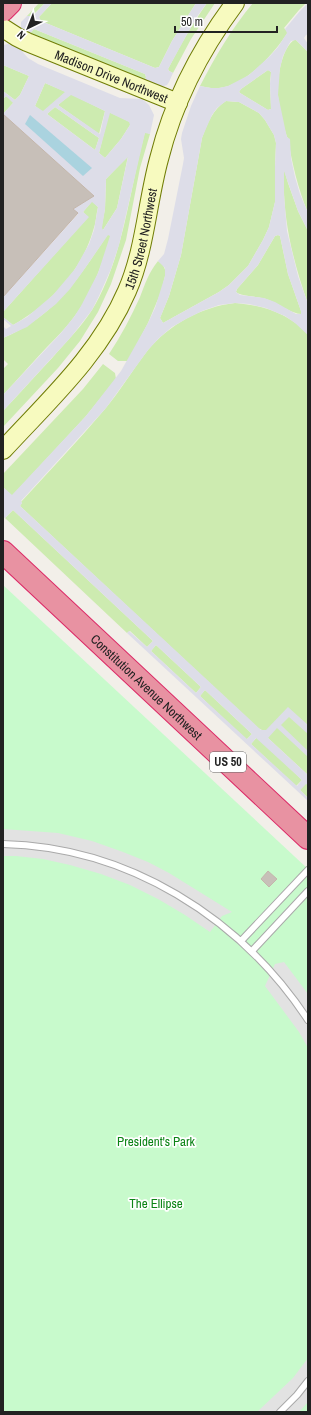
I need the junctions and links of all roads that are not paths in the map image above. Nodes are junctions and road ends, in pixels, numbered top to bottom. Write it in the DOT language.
graph roads {
  1 [pos="10,3"];
  2 [pos="235,3"];
  3 [pos="3,10"];
  4 [pos="3,28"];
  5 [pos="178,103"];
  6 [pos="3,450"];
  7 [pos="3,552"];
  8 [pos="308,838"];
  9 [pos="3,844"];
  10 [pos="308,870"];
  11 [pos="308,891"];
  12 [pos="241,941"];
  13 [pos="252,952"];
  14 [pos="308,1020"];
  15 [pos="308,1381"];
  16 [pos="280,1412"];
  1 -- 3 [label="highway"];
  2 -- 5 [label="main road, 15th Street Northwest"];
  4 -- 5 [label="main road, Madison Drive Northwest"];
  5 -- 6 [label="main road, 15th Street Northwest"];
  7 -- 8 [label="highway, Constitution Avenue Northwest / US 50"];
  9 -- 12 [label="lane"];
  10 -- 12 [label="lane"];
  11 -- 13 [label="lane"];
  12 -- 13 [label="lane"];
  13 -- 14 [label="lane"];
  15 -- 16 [label="lane"];
}
